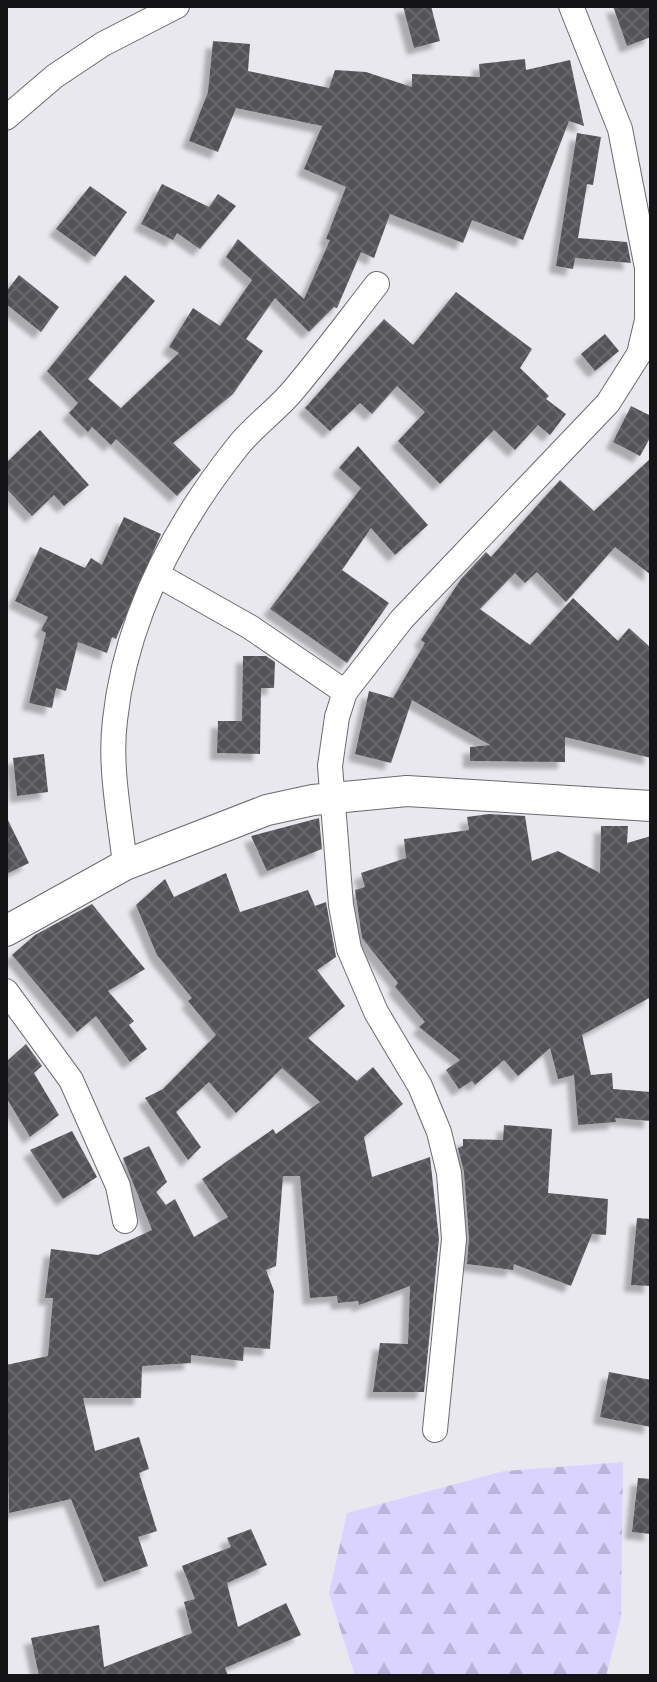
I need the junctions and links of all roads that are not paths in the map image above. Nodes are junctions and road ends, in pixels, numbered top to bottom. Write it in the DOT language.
graph roads {
  1 [pos="177,6"];
  2 [pos="571,6"];
  3 [pos="6,118"];
  4 [pos="377,284"];
  5 [pos="649,320"];
  6 [pos="645,356"];
  7 [pos="158,575"];
  8 [pos="345,692"];
  9 [pos="335,799"];
  10 [pos="651,806"];
  11 [pos="125,865"];
  12 [pos="6,931"];
  13 [pos="6,991"];
  14 [pos="125,1221"];
  15 [pos="435,1430"];
  1 -- 3 [label="street"];
  2 -- 5 [label="street"];
  4 -- 7 [label="street"];
  5 -- 6 [label="street"];
  6 -- 8 [label="street"];
  7 -- 8 [label="street"];
  7 -- 11 [label="street"];
  8 -- 9 [label="street"];
  9 -- 10 [label="street"];
  9 -- 11 [label="street"];
  9 -- 15 [label="street"];
  11 -- 12 [label="street"];
  13 -- 14 [label="street"];
}
